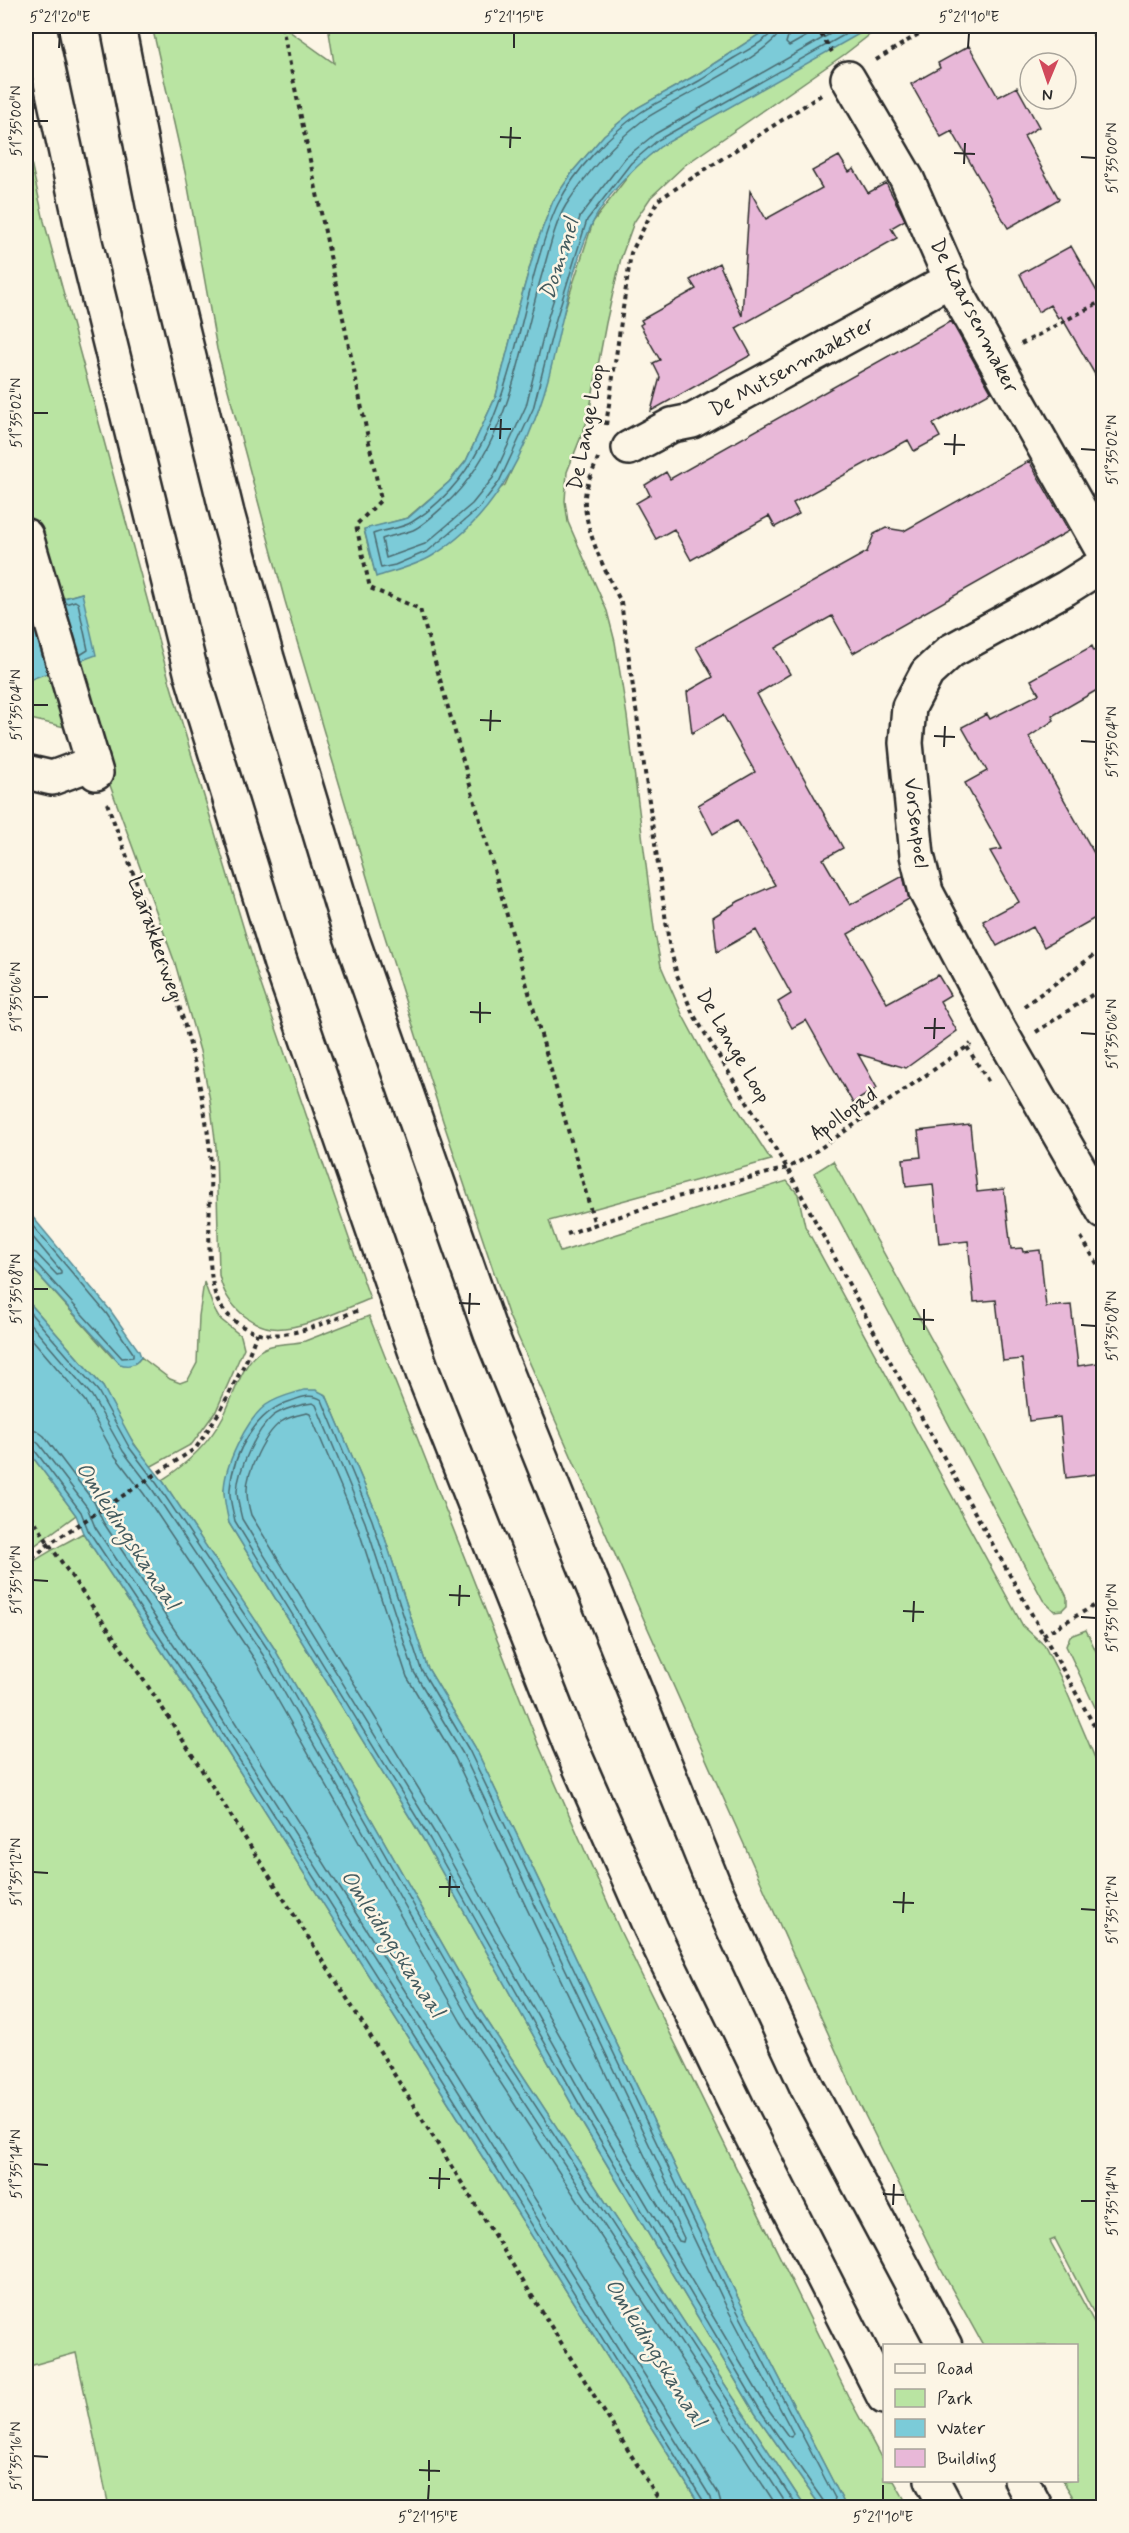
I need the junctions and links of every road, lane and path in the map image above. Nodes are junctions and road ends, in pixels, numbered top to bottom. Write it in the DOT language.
graph roads {
  1 [pos="39,26"];
  2 [pos="118,26"];
  3 [pos="282,26"];
  4 [pos="932,26"];
  5 [pos="1089,26"];
  6 [pos="1104,53"];
  7 [pos="848,78"];
  8 [pos="952,279"];
  9 [pos="1104,300"];
  10 [pos="994,358"];
  11 [pos="611,443"];
  12 [pos="26,536"];
  13 [pos="1104,553"];
  14 [pos="1104,564"];
  15 [pos="95,768"];
  16 [pos="26,772"];
  17 [pos="1104,948"];
  18 [pos="1104,987"];
  19 [pos="1003,1037"];
  20 [pos="980,1069"];
  21 [pos="787,1168"];
  22 [pos="1103,1212"];
  23 [pos="595,1225"];
  24 [pos="567,1234"];
  25 [pos="360,1310"];
  26 [pos="257,1333"];
  27 [pos="26,1507"];
  28 [pos="49,1544"];
  29 [pos="26,1564"];
  30 [pos="1104,1600"];
  31 [pos="1043,1635"];
  32 [pos="1104,1743"];
  33 [pos="944,2344"];
  34 [pos="883,2393"];
  35 [pos="933,2482"];
  36 [pos="1022,2482"];
  37 [pos="664,2508"];
  38 [pos="947,2508"];
  39 [pos="1036,2508"];
  1 -- 34 [label="main road"];
  2 -- 33 [label="main road"];
  3 -- 23 [label="path"];
  4 -- 7 [label="path, De Lange Loop"];
  5 -- 6 [label="path"];
  7 -- 8 [label="main road, De Kaarsenmaker"];
  7 -- 11 [label="path, De Lange Loop"];
  8 -- 10 [label="main road, De Kaarsenmaker"];
  8 -- 11 [label="main road, De Mutsenmaakster"];
  9 -- 10 [label="path"];
  10 -- 13 [label="main road, De Kaarsenmaker"];
  11 -- 21 [label="path, De Lange Loop"];
  12 -- 15 [label="main road"];
  14 -- 19 [label="main road, Vorsenpoel"];
  15 -- 16 [label="main road"];
  15 -- 26 [label="path, Laarakkerweg"];
  17 -- 19 [label="path, Apollopad"];
  18 -- 19 [label="path"];
  19 -- 20 [label="path"];
  19 -- 21 [label="path, Apollopad"];
  19 -- 22 [label="main road, Vorsenpoel"];
  21 -- 23 [label="path, Apollopad"];
  21 -- 31 [label="path, De Lange Loop"];
  23 -- 24 [label="path, Apollopad"];
  25 -- 26 [label="path"];
  26 -- 28 [label="path"];
  27 -- 28 [label="path"];
  28 -- 29 [label="path"];
  28 -- 37 [label="path"];
  30 -- 31 [label="path"];
  31 -- 32 [label="path, De Lange Loop"];
  35 -- 38 [label="main road"];
  36 -- 39 [label="main road"];
}
